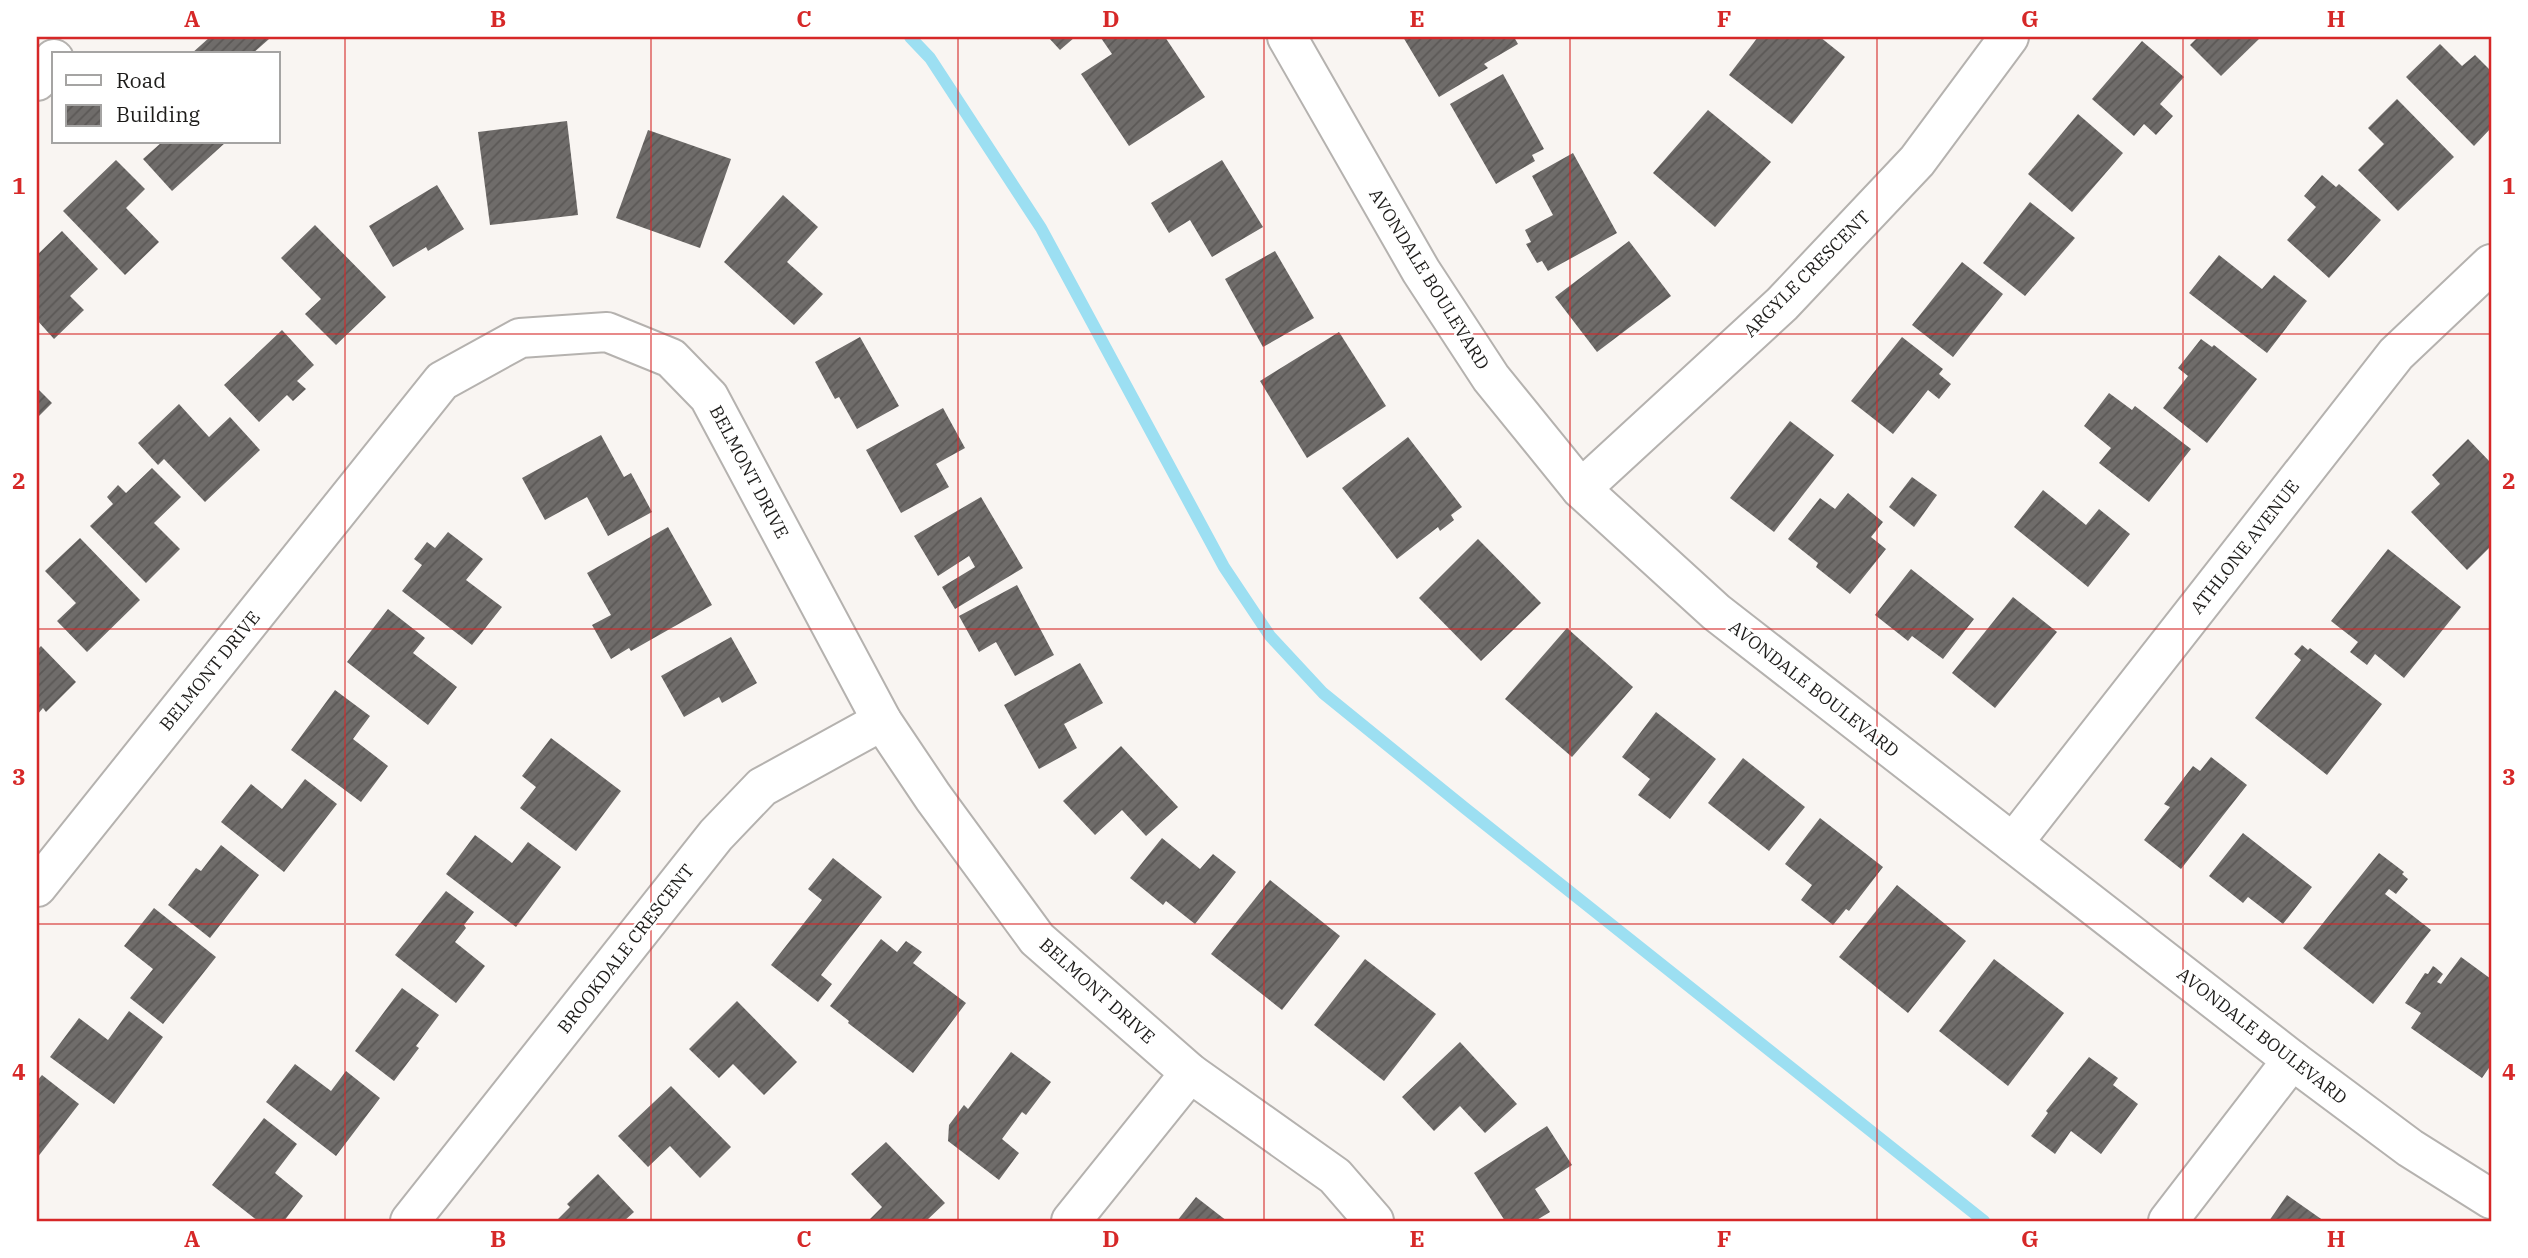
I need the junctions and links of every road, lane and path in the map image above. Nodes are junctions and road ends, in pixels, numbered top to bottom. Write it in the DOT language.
graph roads {
  1 [pos="74,37"];
  2 [pos="1287,37"];
  3 [pos="2009,37"];
  4 [pos="61,52"];
  5 [pos="52,62"];
  6 [pos="37,81"];
  7 [pos="2491,264"];
  8 [pos="1581,489"];
  9 [pos="882,721"];
  10 [pos="2013,843"];
  11 [pos="37,887"];
  12 [pos="2292,1060"];
  13 [pos="1190,1073"];
  14 [pos="2491,1199"];
  15 [pos="410,1221"];
  16 [pos="1071,1221"];
  17 [pos="1374,1221"];
  18 [pos="2168,1221"];
  1 -- 4 [label="street"];
  2 -- 8 [label="street, AVONDALE BOULEVARD"];
  3 -- 8 [label="street, ARGYLE CRESCENT"];
  5 -- 6 [label="street"];
  7 -- 10 [label="street, ATHLONE AVENUE"];
  8 -- 10 [label="street, AVONDALE BOULEVARD"];
  9 -- 11 [label="street, BELMONT DRIVE"];
  9 -- 13 [label="street, BELMONT DRIVE"];
  9 -- 15 [label="street, BROOKDALE CRESCENT"];
  10 -- 12 [label="street, AVONDALE BOULEVARD"];
  12 -- 14 [label="street, AVONDALE BOULEVARD"];
  12 -- 18 [label="street"];
  13 -- 16 [label="street"];
  13 -- 17 [label="street, BELMONT DRIVE"];
}
